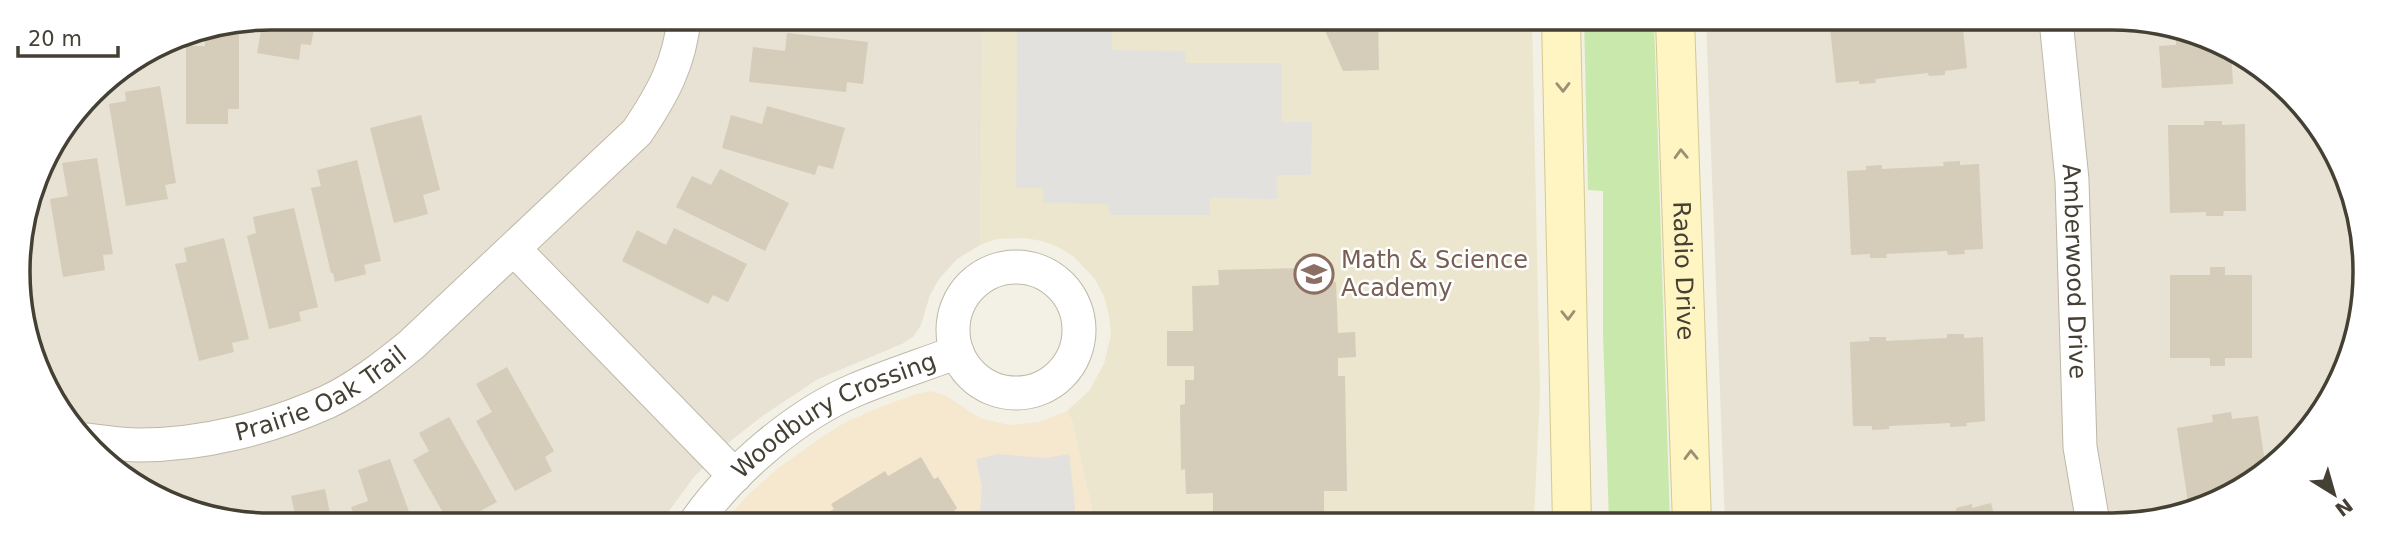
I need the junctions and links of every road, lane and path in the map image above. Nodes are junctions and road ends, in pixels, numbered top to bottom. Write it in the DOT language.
graph roads {
  1 [pos="683,30"];
  2 [pos="1561,30"];
  3 [pos="1675,30"];
  4 [pos="2057,30"];
  5 [pos="514,249"];
  6 [pos="957,352"];
  7 [pos="100,441"];
  8 [pos="735,476"];
  9 [pos="704,513"];
  10 [pos="1572,513"];
  11 [pos="1692,513"];
  12 [pos="2091,513"];
  1 -- 5 [label="street, Prairie Oak Trail"];
  2 -- 10 [label="main road, one-way"];
  11 -- 3 [label="main road, Radio Drive, one-way"];
  4 -- 12 [label="street, Amberwood Drive"];
  5 -- 7 [label="street, Prairie Oak Trail"];
  5 -- 8 [label="street"];
  6 -- 8 [label="street, Woodbury Crossing"];
  8 -- 9 [label="street, Woodbury Crossing"];
}
